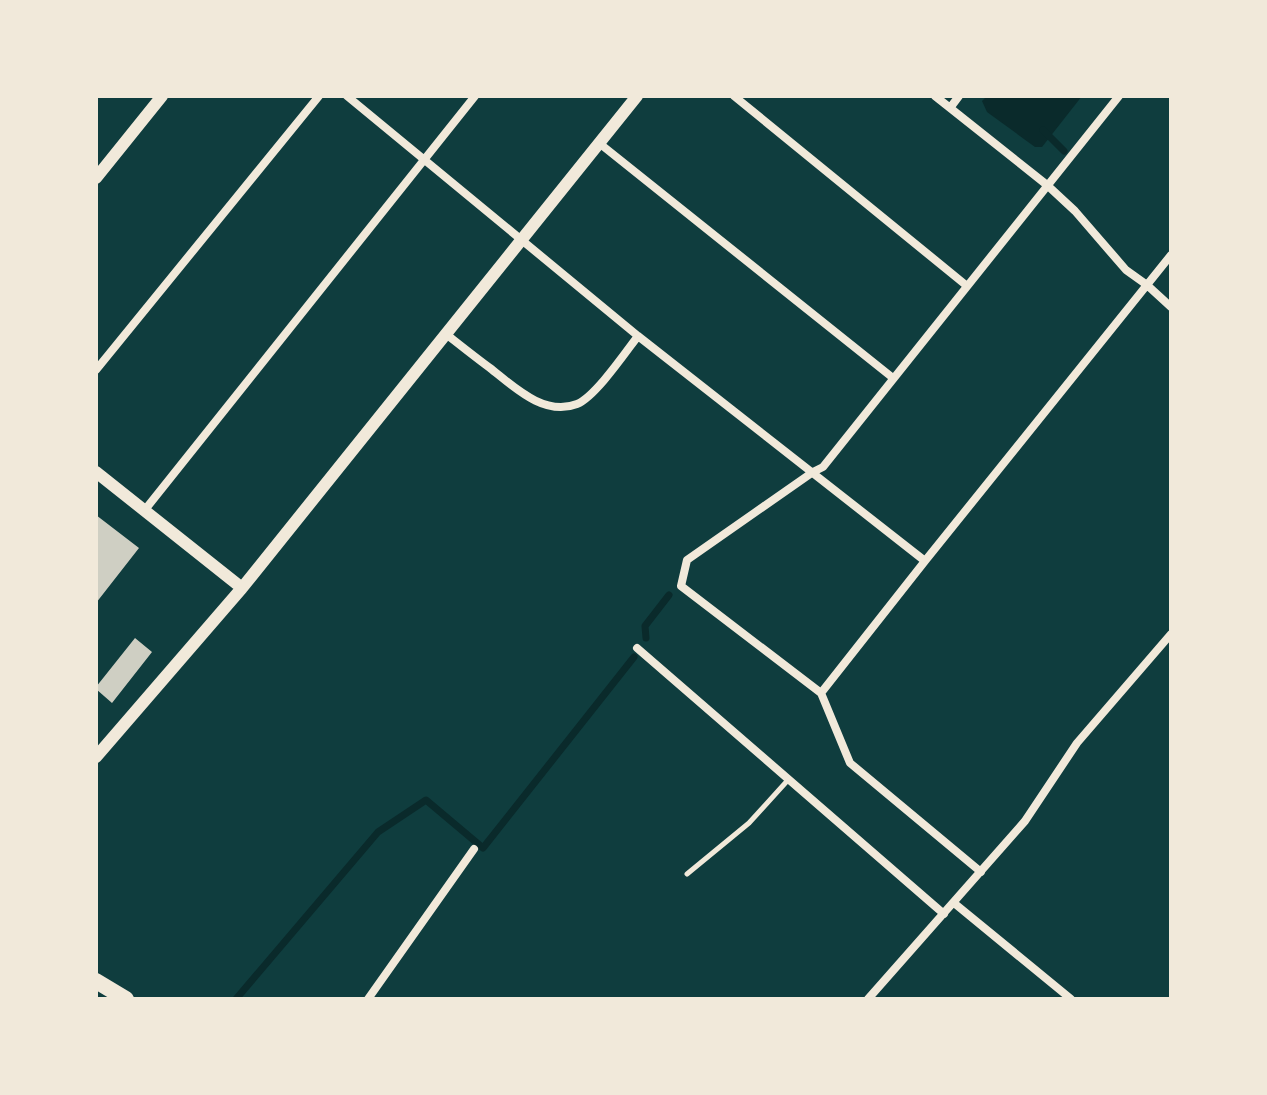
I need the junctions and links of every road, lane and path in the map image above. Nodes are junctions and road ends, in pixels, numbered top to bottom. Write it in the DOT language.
graph roads {
  1 [pos="162,96"];
  2 [pos="319,96"];
  3 [pos="347,96"];
  4 [pos="475,96"];
  5 [pos="637,96"];
  6 [pos="734,96"];
  7 [pos="935,96"];
  8 [pos="959,96"];
  9 [pos="1119,96"];
  10 [pos="950,108"];
  11 [pos="599,143"];
  12 [pos="424,159"];
  13 [pos="96,178"];
  14 [pos="1047,185"];
  15 [pos="522,239"];
  16 [pos="1171,255"];
  17 [pos="1147,285"];
  18 [pos="967,286"];
  19 [pos="1171,307"];
  20 [pos="446,334"];
  21 [pos="638,336"];
  22 [pos="96,370"];
  23 [pos="893,378"];
  24 [pos="96,472"];
  25 [pos="813,472"];
  26 [pos="144,511"];
  27 [pos="925,561"];
  28 [pos="242,588"];
  29 [pos="1171,634"];
  30 [pos="637,648"];
  31 [pos="821,693"];
  32 [pos="96,757"];
  33 [pos="788,780"];
  34 [pos="474,849"];
  35 [pos="981,872"];
  36 [pos="687,874"];
  37 [pos="954,903"];
  38 [pos="944,914"];
  39 [pos="96,981"];
  40 [pos="126,999"];
  41 [pos="368,999"];
  42 [pos="868,999"];
  43 [pos="1071,999"];
  1 -- 13 [label="street"];
  2 -- 22 [label="street"];
  3 -- 12 [label="street"];
  4 -- 12 [label="street"];
  5 -- 11 [label="street"];
  6 -- 18 [label="street"];
  7 -- 10 [label="street"];
  8 -- 10 [label="street"];
  9 -- 14 [label="street"];
  10 -- 14 [label="street"];
  11 -- 15 [label="street"];
  11 -- 23 [label="street"];
  12 -- 15 [label="street"];
  12 -- 26 [label="street"];
  14 -- 17 [label="street"];
  14 -- 18 [label="street"];
  15 -- 20 [label="street"];
  15 -- 21 [label="street"];
  16 -- 17 [label="street"];
  17 -- 19 [label="street"];
  17 -- 27 [label="street"];
  18 -- 23 [label="street"];
  20 -- 21 [label="street"];
  20 -- 28 [label="street"];
  21 -- 25 [label="street"];
  23 -- 25 [label="street"];
  24 -- 26 [label="street"];
  25 -- 27 [label="street"];
  25 -- 31 [label="street"];
  26 -- 28 [label="street"];
  27 -- 31 [label="street"];
  28 -- 32 [label="street"];
  29 -- 35 [label="street"];
  30 -- 33 [label="street"];
  31 -- 35 [label="street"];
  33 -- 36 [label="lane"];
  33 -- 38 [label="street"];
  34 -- 41 [label="street"];
  35 -- 37 [label="street"];
  37 -- 38 [label="street"];
  37 -- 43 [label="street"];
  38 -- 42 [label="street"];
  39 -- 40 [label="highway"];
}
